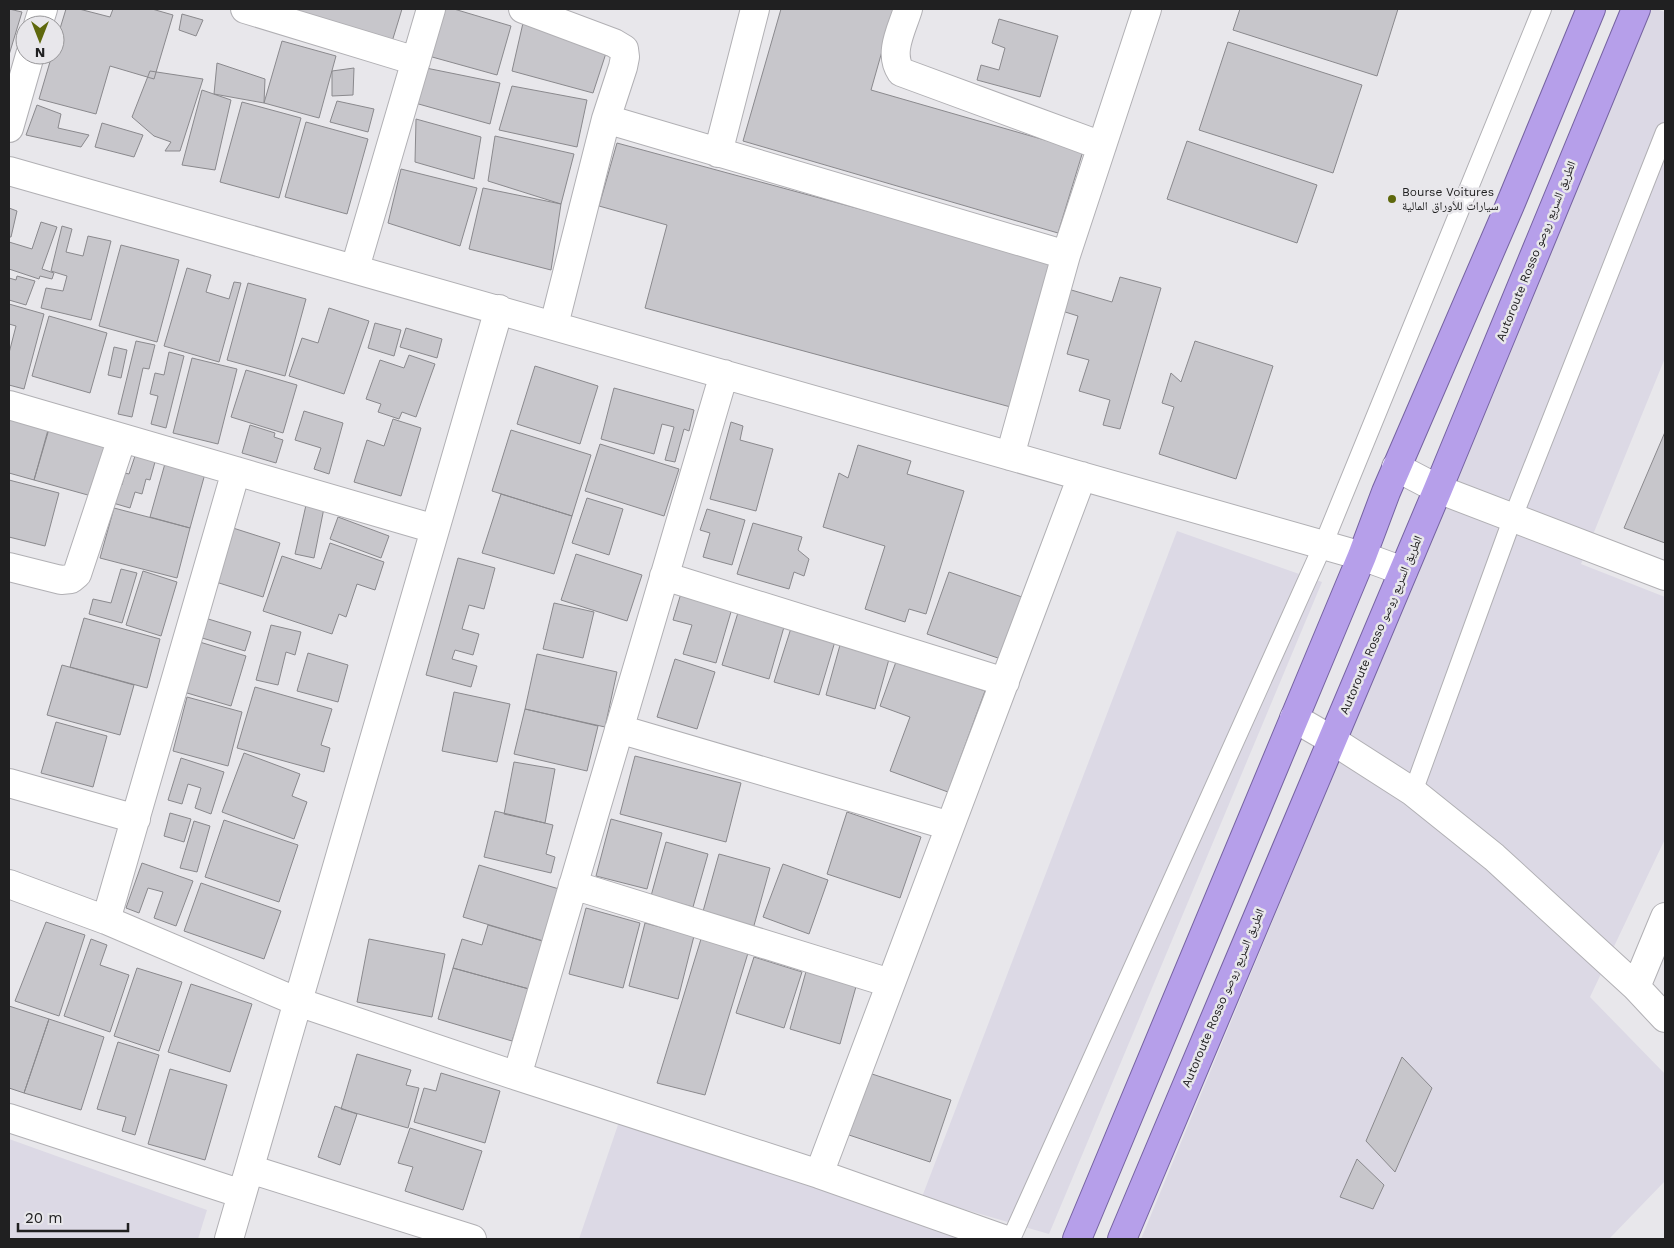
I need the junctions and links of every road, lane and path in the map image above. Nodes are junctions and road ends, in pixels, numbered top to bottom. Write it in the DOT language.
graph roads {
  1 [pos="245,9"];
  2 [pos="431,9"];
  3 [pos="523,9"];
  4 [pos="755,9"];
  5 [pos="908,9"];
  6 [pos="1147,9"];
  7 [pos="1542,9"];
  8 [pos="1591,9"];
  9 [pos="1636,9"];
  10 [pos="416,61"];
  11 [pos="27,65"];
  12 [pos="606,119"];
  13 [pos="9,128"];
  14 [pos="1665,132"];
  15 [pos="1102,146"];
  16 [pos="718,152"];
  17 [pos="9,171"];
  18 [pos="1066,255"];
  19 [pos="355,268"];
  20 [pos="499,310"];
  21 [pos="554,325"];
  22 [pos="724,374"];
  23 [pos="9,405"];
  24 [pos="122,438"];
  25 [pos="1010,456"];
  26 [pos="1396,467"];
  27 [pos="236,471"];
  28 [pos="1082,476"];
  29 [pos="1438,489"];
  30 [pos="1513,517"];
  31 [pos="435,530"];
  32 [pos="1323,545"];
  33 [pos="1362,556"];
  34 [pos="9,567"];
  35 [pos="1403,571"];
  36 [pos="664,576"];
  37 [pos="1665,576"];
  38 [pos="1005,682"];
  39 [pos="1294,718"];
  40 [pos="619,730"];
  41 [pos="1332,740"];
  42 [pos="9,783"];
  43 [pos="1413,792"];
  44 [pos="136,818"];
  45 [pos="950,826"];
  46 [pos="9,884"];
  47 [pos="573,885"];
  48 [pos="1665,917"];
  49 [pos="106,920"];
  50 [pos="890,983"];
  51 [pos="1636,987"];
  52 [pos="298,1002"];
  53 [pos="1665,1018"];
  54 [pos="516,1076"];
  55 [pos="9,1118"];
  56 [pos="819,1174"];
  57 [pos="246,1182"];
  58 [pos="229,1239"];
  59 [pos="472,1239"];
  60 [pos="1004,1239"];
  61 [pos="1011,1239"];
  62 [pos="1077,1239"];
  63 [pos="1122,1239"];
  1 -- 10 [label="street"];
  2 -- 10 [label="street"];
  3 -- 12 [label="street"];
  4 -- 16 [label="street"];
  5 -- 15 [label="street"];
  6 -- 15 [label="street"];
  7 -- 32 [label="lane"];
  8 -- 26 [label="highway"];
  9 -- 29 [label="highway, Autoroute Rosso الطريق السريع روصو"];
  10 -- 19 [label="street"];
  11 -- 13 [label="street"];
  12 -- 16 [label="street"];
  12 -- 21 [label="street"];
  14 -- 30 [label="lane"];
  15 -- 18 [label="street"];
  16 -- 18 [label="street"];
  17 -- 19 [label="street"];
  18 -- 25 [label="street"];
  19 -- 20 [label="street"];
  20 -- 21 [label="street"];
  20 -- 31 [label="street"];
  21 -- 22 [label="street"];
  22 -- 25 [label="street"];
  22 -- 36 [label="street"];
  23 -- 24 [label="street"];
  24 -- 27 [label="street"];
  24 -- 34 [label="street"];
  25 -- 28 [label="street"];
  26 -- 29 [label="street"];
  26 -- 33 [label="highway"];
  27 -- 31 [label="street"];
  27 -- 44 [label="street"];
  28 -- 32 [label="street"];
  28 -- 38 [label="street"];
  29 -- 30 [label="street"];
  29 -- 35 [label="highway, Autoroute Rosso الطريق السريع روصو"];
  30 -- 37 [label="street"];
  30 -- 43 [label="lane"];
  31 -- 52 [label="street"];
  32 -- 33 [label="street"];
  32 -- 61 [label="lane"];
  33 -- 35 [label="street"];
  33 -- 39 [label="highway"];
  35 -- 41 [label="highway, Autoroute Rosso الطريق السريع روصو"];
  36 -- 38 [label="street"];
  36 -- 40 [label="street"];
  38 -- 45 [label="street"];
  39 -- 41 [label="street"];
  39 -- 62 [label="highway"];
  40 -- 45 [label="street"];
  40 -- 47 [label="street"];
  41 -- 43 [label="street"];
  41 -- 63 [label="highway, Autoroute Rosso الطريق السريع روصو"];
  42 -- 44 [label="street"];
  43 -- 51 [label="street"];
  44 -- 49 [label="street"];
  45 -- 50 [label="street"];
  46 -- 49 [label="street"];
  47 -- 50 [label="street"];
  47 -- 54 [label="street"];
  48 -- 51 [label="street"];
  49 -- 52 [label="street"];
  50 -- 56 [label="street"];
  51 -- 53 [label="street"];
  52 -- 54 [label="street"];
  52 -- 57 [label="street"];
  54 -- 56 [label="street"];
  55 -- 57 [label="street"];
  56 -- 60 [label="street"];
  57 -- 58 [label="street"];
  57 -- 59 [label="street"];
}
